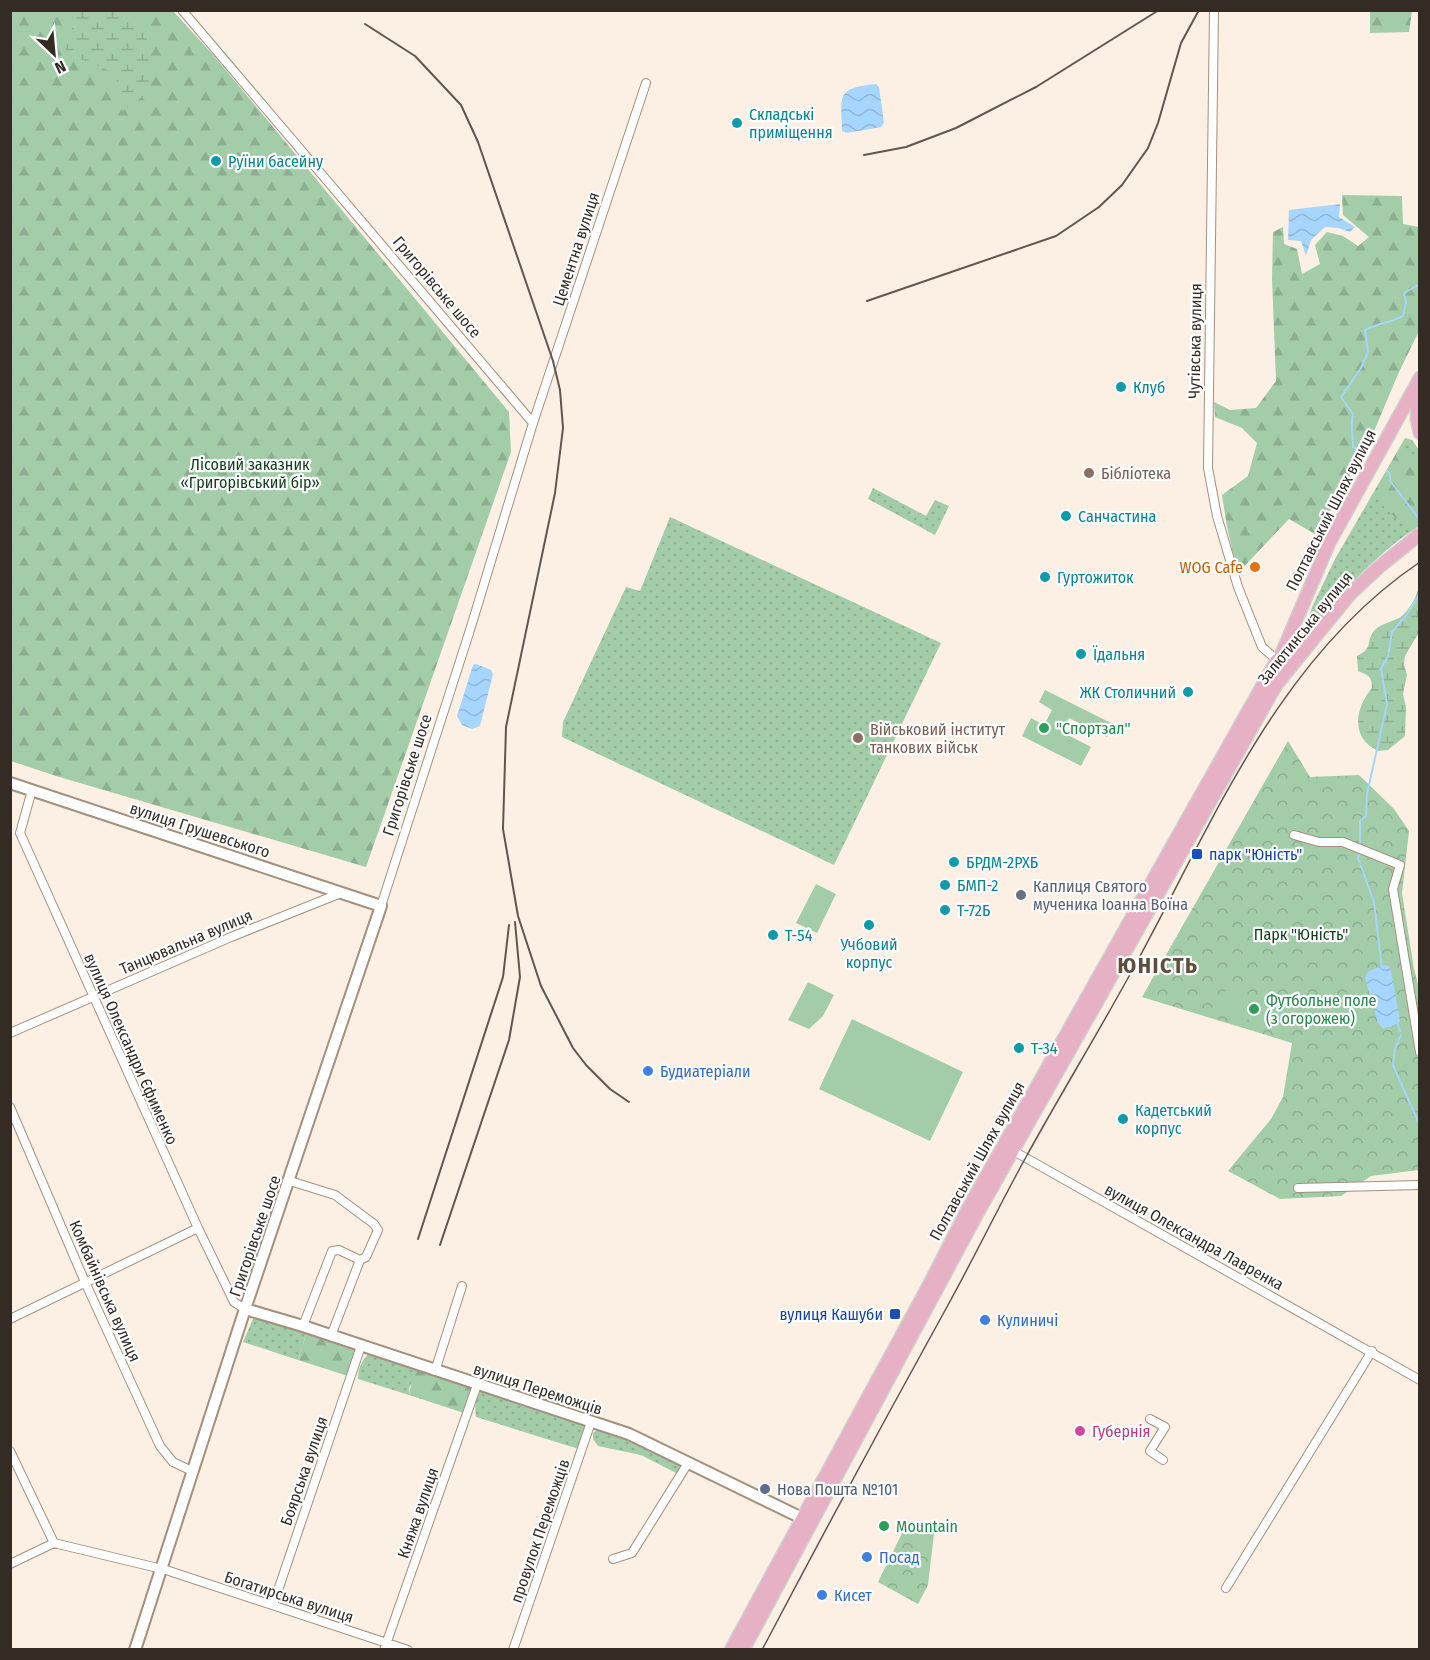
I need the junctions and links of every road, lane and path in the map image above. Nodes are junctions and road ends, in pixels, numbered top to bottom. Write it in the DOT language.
graph roads {
  1 [pos="182,10"];
  2 [pos="1219,10"];
  3 [pos="1214,11"];
  4 [pos="646,83"];
  5 [pos="1419,379"];
  6 [pos="533,423"];
  7 [pos="1419,433"];
  8 [pos="1419,534"];
  9 [pos="1277,660"];
  10 [pos="1259,715"];
  11 [pos="1234,759"];
  12 [pos="10,783"];
  13 [pos="32,790"];
  14 [pos="1294,835"];
  15 [pos="341,892"];
  16 [pos="381,906"];
  17 [pos="93,996"];
  18 [pos="10,1033"];
  19 [pos="1419,1052"];
  20 [pos="10,1107"];
  21 [pos="1009,1148"];
  22 [pos="290,1181"];
  23 [pos="1419,1185"];
  24 [pos="1298,1188"];
  25 [pos="198,1228"];
  26 [pos="360,1260"];
  27 [pos="85,1282"];
  28 [pos="462,1286"];
  29 [pos="245,1309"];
  30 [pos="10,1318"];
  31 [pos="303,1326"];
  32 [pos="331,1336"];
  33 [pos="361,1346"];
  34 [pos="1372,1352"];
  35 [pos="435,1371"];
  36 [pos="1419,1380"];
  37 [pos="477,1385"];
  38 [pos="1150,1419"];
  39 [pos="591,1422"];
  40 [pos="10,1451"];
  41 [pos="1163,1460"];
  42 [pos="688,1463"];
  43 [pos="192,1471"];
  44 [pos="806,1520"];
  45 [pos="54,1543"];
  46 [pos="613,1559"];
  47 [pos="10,1564"];
  48 [pos="162,1569"];
  49 [pos="1226,1588"];
  50 [pos="273,1605"];
  51 [pos="385,1646"];
  52 [pos="135,1650"];
  53 [pos="408,1650"];
  54 [pos="513,1650"];
  55 [pos="731,1650"];
  56 [pos="743,1650"];
  1 -- 6 [label="street, Григорівське шосе"];
  2 -- 3 [label="street, Чутівська вулиця"];
  3 -- 9 [label="street, Чутівська вулиця"];
  4 -- 6 [label="street, Цементна вулиця"];
  5 -- 7 [label="main road"];
  5 -- 9 [label="main road, Полтавський Шлях вулиця"];
  6 -- 16 [label="street, Григорівське шосе"];
  8 -- 10 [label="main road, Залютинська вулиця"];
  9 -- 10 [label="main road, Полтавський Шлях вулиця"];
  9 -- 21 [label="main road, Полтавський Шлях вулиця"];
  10 -- 11 [label="main road, Залютинська вулиця"];
  11 -- 21 [label="main road, Полтавський Шлях вулиця"];
  12 -- 13 [label="street, вулиця Грушевського"];
  13 -- 15 [label="street, вулиця Грушевського"];
  13 -- 17 [label="street, вулиця Олександри Єфименко"];
  14 -- 19 [label="street"];
  15 -- 16 [label="street, вулиця Грушевського"];
  15 -- 17 [label="street, Танцювальна вулиця"];
  16 -- 22 [label="street, Григорівське шосе"];
  17 -- 18 [label="street, Танцювальна вулиця"];
  17 -- 25 [label="street, вулиця Олександри Єфименко"];
  20 -- 27 [label="street, Комбайнівська вулиця"];
  21 -- 34 [label="street, вулиця Олександра Лавренка"];
  21 -- 44 [label="main road, Полтавський Шлях вулиця"];
  22 -- 26 [label="street"];
  22 -- 29 [label="street, Григорівське шосе"];
  23 -- 24 [label="street"];
  25 -- 27 [label="street"];
  25 -- 29 [label="street, вулиця Олександри Єфименко"];
  26 -- 31 [label="street"];
  26 -- 32 [label="street"];
  27 -- 30 [label="street"];
  27 -- 43 [label="street, Комбайнівська вулиця"];
  28 -- 35 [label="street"];
  29 -- 31 [label="street, вулиця Переможців"];
  29 -- 43 [label="street, Григорівське шосе"];
  31 -- 32 [label="street, вулиця Переможців"];
  32 -- 33 [label="street, вулиця Переможців"];
  33 -- 35 [label="street, вулиця Переможців"];
  33 -- 50 [label="street, Боярська вулиця"];
  34 -- 36 [label="street, вулиця Олександра Лавренка"];
  34 -- 49 [label="street"];
  35 -- 37 [label="street, вулиця Переможців"];
  37 -- 39 [label="street, вулиця Переможців"];
  37 -- 51 [label="street, Княжа вулиця"];
  38 -- 41 [label="street"];
  39 -- 42 [label="street, вулиця Переможців"];
  39 -- 54 [label="street, провулок Переможців"];
  40 -- 45 [label="street"];
  42 -- 44 [label="street, вулиця Переможців"];
  42 -- 46 [label="street"];
  43 -- 48 [label="street, Григорівське шосе"];
  44 -- 55 [label="main road, Полтавський Шлях вулиця"];
  44 -- 56 [label="main road, Полтавський Шлях вулиця"];
  45 -- 47 [label="street"];
  45 -- 48 [label="street, Богатирська вулиця"];
  48 -- 50 [label="street, Богатирська вулиця"];
  48 -- 52 [label="street, Григорівське шосе"];
  50 -- 51 [label="street, Богатирська вулиця"];
  51 -- 53 [label="street, Богатирська вулиця"];
}
